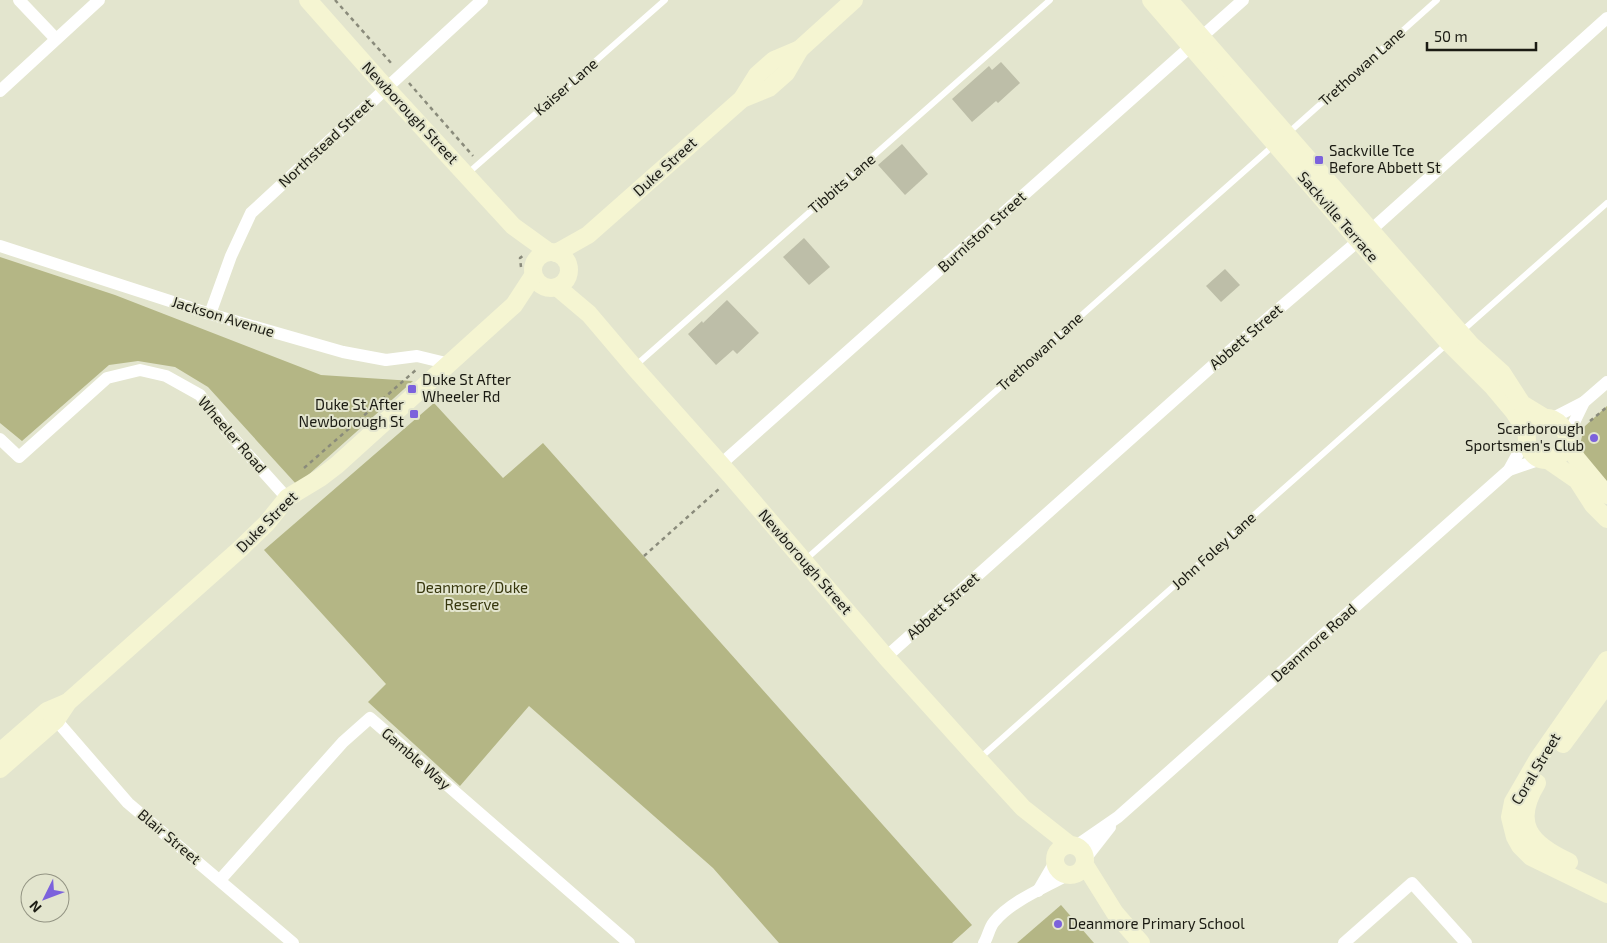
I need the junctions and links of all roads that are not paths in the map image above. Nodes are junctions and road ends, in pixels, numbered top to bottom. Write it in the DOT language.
graph roads {
  1 [pos="19,0"];
  2 [pos="99,0"];
  3 [pos="308,0"];
  4 [pos="482,0"];
  5 [pos="665,0"];
  6 [pos="854,0"];
  7 [pos="1050,0"];
  8 [pos="1151,0"];
  9 [pos="1169,0"];
  10 [pos="1243,0"];
  11 [pos="1437,0"];
  12 [pos="1607,18"];
  13 [pos="56,39"];
  14 [pos="1196,41"];
  15 [pos="386,88"];
  16 [pos="0,91"];
  17 [pos="1281,139"];
  18 [pos="473,169"];
  19 [pos="1607,203"];
  20 [pos="513,226"];
  21 [pos="588,235"];
  22 [pos="1364,235"];
  23 [pos="0,246"];
  24 [pos="552,253"];
  25 [pos="544,273"];
  26 [pos="210,314"];
  27 [pos="1455,337"];
  28 [pos="450,364"];
  29 [pos="634,367"];
  30 [pos="1607,382"];
  31 [pos="1584,402"];
  32 [pos="1548,418"];
  33 [pos="1526,436"];
  34 [pos="0,439"];
  35 [pos="1567,440"];
  36 [pos="1545,460"];
  37 [pos="1509,470"];
  38 [pos="727,471"];
  39 [pos="1607,494"];
  40 [pos="287,498"];
  41 [pos="1607,519"];
  42 [pos="804,561"];
  43 [pos="886,657"];
  44 [pos="1607,660"];
  45 [pos="1607,684"];
  46 [pos="68,702"];
  47 [pos="56,720"];
  48 [pos="0,752"];
  49 [pos="979,760"];
  50 [pos="0,769"];
  51 [pos="1071,860"];
  52 [pos="220,880"];
  53 [pos="1607,880"];
  54 [pos="1607,894"];
  55 [pos="293,943"];
  56 [pos="629,943"];
  57 [pos="984,943"];
  58 [pos="1141,943"];
  59 [pos="1344,943"];
  60 [pos="1466,943"];
  1 -- 13 [label="street"];
  2 -- 13 [label="street"];
  3 -- 15 [label="main road, Newborough Street"];
  4 -- 15 [label="street, Northstead Street"];
  5 -- 18 [label="lane, Kaiser Lane"];
  6 -- 21 [label="main road, Duke Street"];
  7 -- 29 [label="lane, Tibbits Lane"];
  8 -- 14 [label="main road, Sackville Terrace"];
  9 -- 14 [label="main road, Sackville Terrace"];
  10 -- 14 [label="street, Burniston Street"];
  11 -- 17 [label="lane, Trethowan Lane"];
  12 -- 22 [label="street, Abbett Street"];
  13 -- 16 [label="street"];
  14 -- 17 [label="main road, Sackville Terrace"];
  14 -- 38 [label="street, Burniston Street"];
  15 -- 18 [label="main road, Newborough Street"];
  15 -- 26 [label="street, Northstead Street"];
  17 -- 22 [label="main road, Sackville Terrace"];
  17 -- 42 [label="lane, Trethowan Lane"];
  18 -- 20 [label="main road, Newborough Street"];
  19 -- 27 [label="lane, John Foley Lane"];
  20 -- 24 [label="main road, Newborough Street"];
  20 -- 25 [label="main road, Newborough Street"];
  21 -- 24 [label="main road, Duke Street"];
  21 -- 25 [label="main road, Duke Street"];
  22 -- 27 [label="main road, Sackville Terrace"];
  22 -- 43 [label="street, Abbett Street"];
  23 -- 26 [label="street, Jackson Avenue"];
  24 -- 25 [label="main road, Duke Street"];
  24 -- 25 [label="main road"];
  25 -- 28 [label="main road, Duke Street"];
  25 -- 29 [label="main road, Newborough Street"];
  26 -- 28 [label="street, Jackson Avenue"];
  27 -- 32 [label="main road, Sackville Terrace"];
  27 -- 33 [label="main road, Sackville Terrace"];
  27 -- 49 [label="lane, John Foley Lane"];
  28 -- 40 [label="main road, Duke Street"];
  29 -- 38 [label="main road, Newborough Street"];
  30 -- 31 [label="street"];
  31 -- 32 [label="street"];
  31 -- 35 [label="street"];
  32 -- 33 [label="main road"];
  32 -- 35 [label="main road, Sackville Terrace"];
  33 -- 36 [label="main road, Sackville Terrace"];
  33 -- 37 [label="street, Deanmore Road"];
  34 -- 40 [label="street, Wheeler Road"];
  35 -- 36 [label="main road"];
  35 -- 39 [label="main road, Sackville Terrace"];
  36 -- 37 [label="street, Deanmore Road"];
  36 -- 41 [label="main road, Sackville Terrace"];
  37 -- 51 [label="street, Deanmore Road"];
  38 -- 42 [label="main road, Newborough Street"];
  40 -- 46 [label="main road, Duke Street"];
  42 -- 43 [label="main road, Newborough Street"];
  43 -- 49 [label="main road, Newborough Street"];
  44 -- 54 [label="main road, Coral Street"];
  45 -- 53 [label="main road"];
  46 -- 47 [label="main road, Duke Street"];
  46 -- 48 [label="main road, Duke Street"];
  47 -- 50 [label="main road, Duke Street"];
  47 -- 52 [label="street, Blair Street"];
  49 -- 51 [label="main road, Newborough Street"];
  51 -- 57 [label="street"];
  51 -- 58 [label="main road, Newborough Street"];
  52 -- 55 [label="street, Blair Street"];
  52 -- 56 [label="street, Gamble Way"];
  59 -- 60 [label="street"];
}
